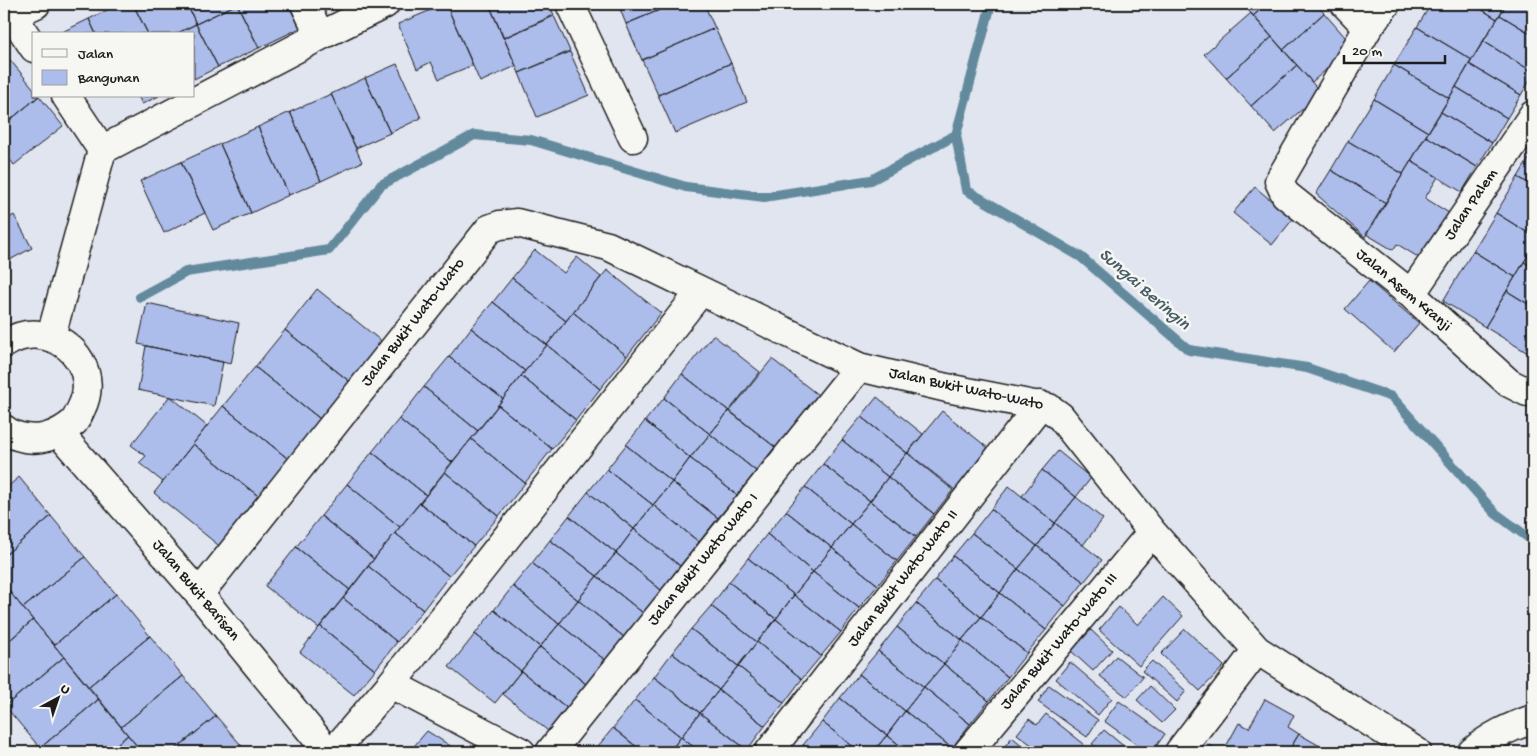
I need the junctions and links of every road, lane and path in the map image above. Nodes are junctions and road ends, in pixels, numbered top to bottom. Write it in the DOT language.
graph roads {
  1 [pos="305,4"];
  2 [pos="385,4"];
  3 [pos="570,4"];
  4 [pos="1345,4"];
  5 [pos="1386,4"];
  6 [pos="17,9"];
  7 [pos="1368,28"];
  8 [pos="320,36"];
  9 [pos="32,43"];
  10 [pos="67,98"];
  11 [pos="1533,116"];
  12 [pos="633,138"];
  13 [pos="102,150"];
  14 [pos="701,291"];
  15 [pos="1411,294"];
  16 [pos="51,336"];
  17 [pos="4,344"];
  18 [pos="859,367"];
  19 [pos="1533,391"];
  20 [pos="1040,406"];
  21 [pos="4,429"];
  22 [pos="59,433"];
  23 [pos="1152,532"];
  24 [pos="199,594"];
  25 [pos="1257,650"];
  26 [pos="391,684"];
  27 [pos="1533,719"];
  28 [pos="328,752"];
  29 [pos="333,752"];
  30 [pos="521,752"];
  31 [pos="550,752"];
  32 [pos="769,752"];
  33 [pos="968,752"];
  34 [pos="1179,752"];
  35 [pos="1417,752"];
  36 [pos="1472,752"];
  1 -- 8 [label="street"];
  2 -- 8 [label="street"];
  3 -- 12 [label="street"];
  4 -- 7 [label="street"];
  5 -- 7 [label="street"];
  6 -- 9 [label="street"];
  7 -- 15 [label="street, Jalan Asem Kranji"];
  8 -- 13 [label="street"];
  10 -- 13 [label="street"];
  11 -- 15 [label="street, Jalan Palem"];
  13 -- 16 [label="street"];
  14 -- 18 [label="street, Jalan Bukit Wato-Wato"];
  14 -- 24 [label="street, Jalan Bukit Wato-Wato"];
  14 -- 26 [label="street"];
  15 -- 19 [label="street, Jalan Asem Kranji"];
  16 -- 17 [label="street"];
  16 -- 22 [label="street"];
  18 -- 20 [label="street, Jalan Bukit Wato-Wato"];
  18 -- 31 [label="street, Jalan Bukit Wato-Wato I"];
  20 -- 23 [label="street, Jalan Bukit Wato-Wato"];
  20 -- 32 [label="street, Jalan Bukit Wato-Wato II"];
  21 -- 22 [label="street"];
  22 -- 24 [label="street, Jalan Bukit Barisan"];
  23 -- 25 [label="street, Jalan Bukit Wato-Wato"];
  23 -- 33 [label="street, Jalan Bukit Wato-Wato III"];
  24 -- 28 [label="street, Jalan Bukit Barisan"];
  25 -- 34 [label="street"];
  25 -- 35 [label="street, Jalan Bukit Wato-Wato"];
  26 -- 29 [label="street"];
  26 -- 30 [label="street"];
  27 -- 36 [label="street"];
}
